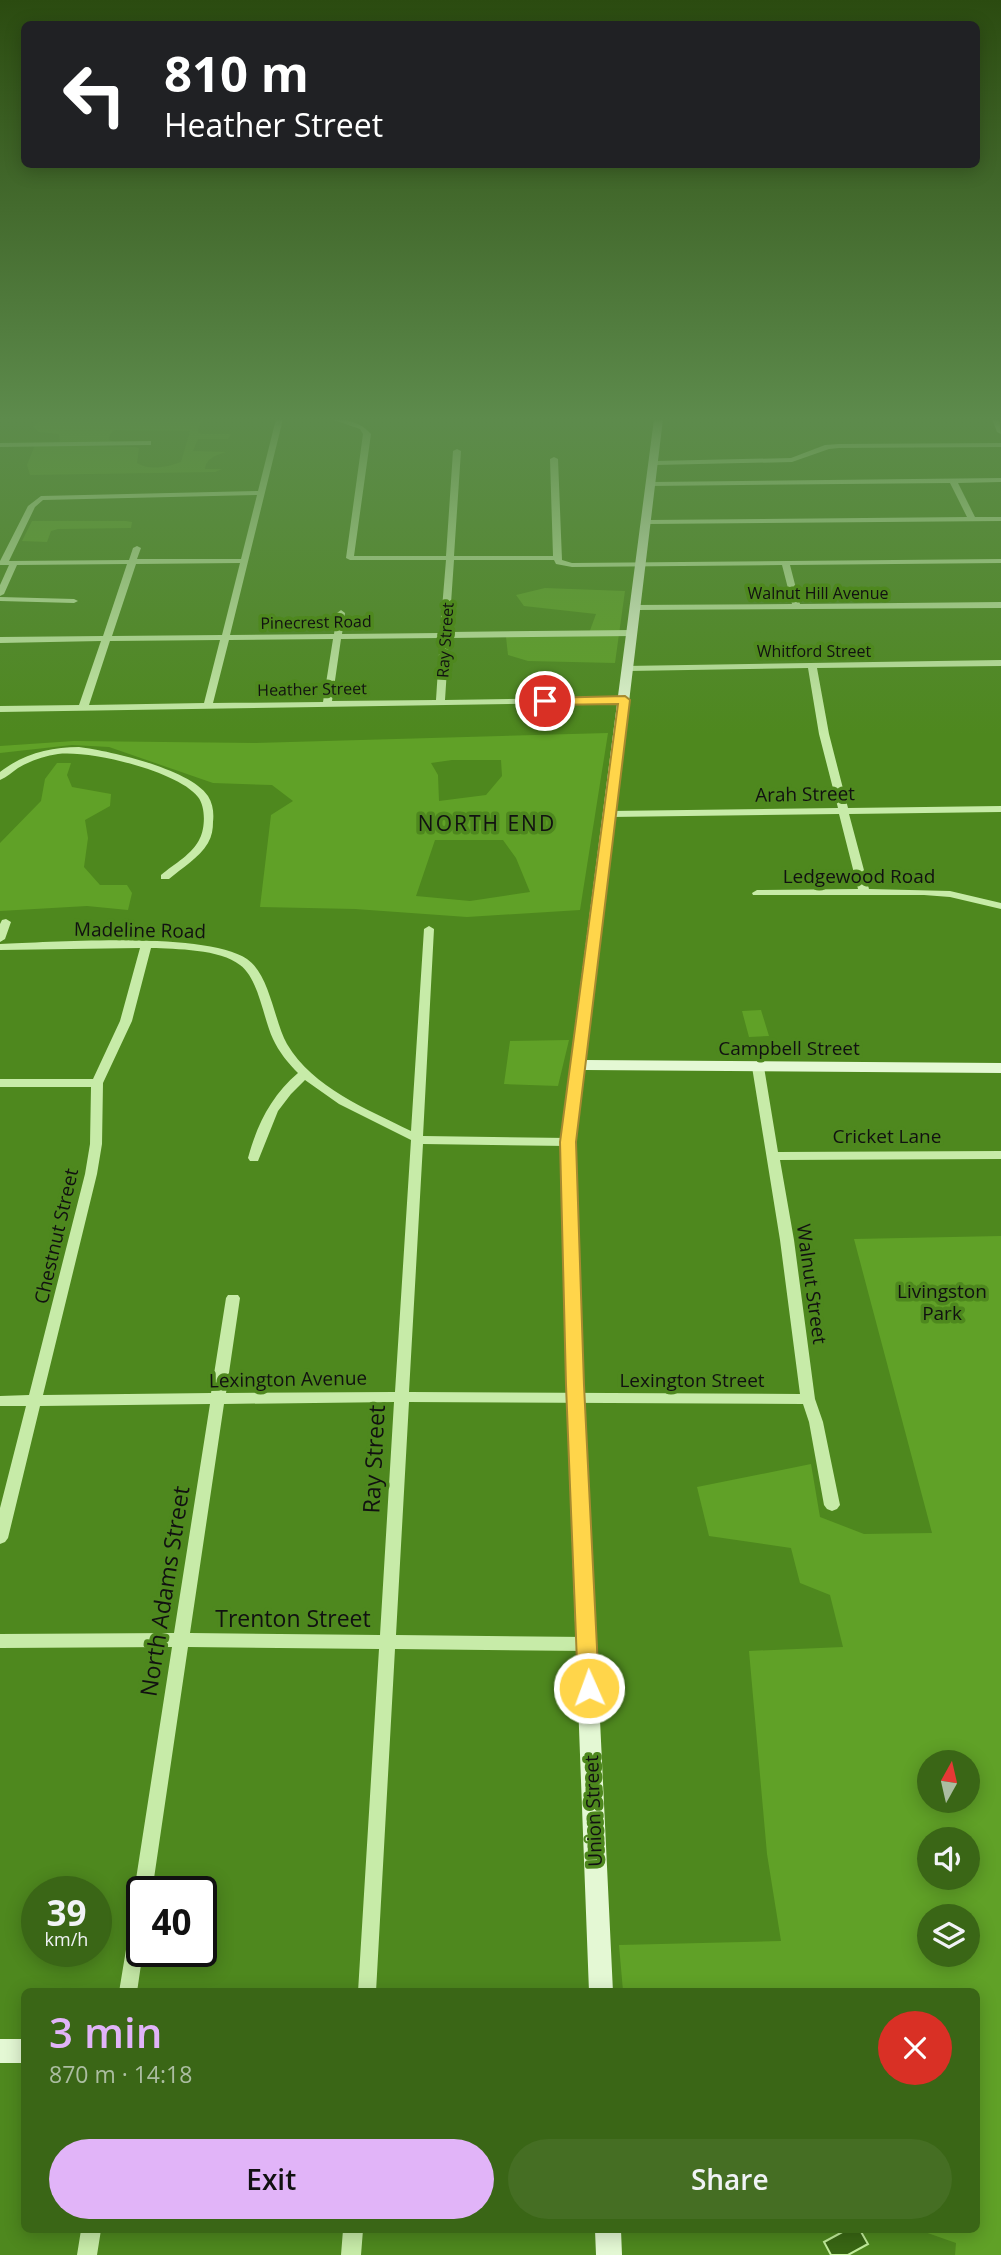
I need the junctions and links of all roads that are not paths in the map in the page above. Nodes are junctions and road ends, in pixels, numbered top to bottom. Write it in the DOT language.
graph roads {
  1 [pos="22,524"];
  2 [pos="253,524"];
  3 [pos="355,524"];
  4 [pos="452,524"];
  5 [pos="556,524"];
  6 [pos="647,524"];
  7 [pos="137,548"];
  8 [pos="350,558"];
  9 [pos="450,558"];
  10 [pos="557,558"];
  11 [pos="244,561"];
  12 [pos="1001,561"];
  13 [pos="132,562"];
  14 [pos="2,563"];
  15 [pos="14,563"];
  16 [pos="785,563"];
  17 [pos="641,564"];
  18 [pos="0,596"];
  19 [pos="74,601"];
  20 [pos="1001,605"];
  21 [pos="636,607"];
  22 [pos="797,607"];
  23 [pos="341,613"];
  24 [pos="633,633"];
  25 [pos="446,634"];
  26 [pos="337,636"];
  27 [pos="224,637"];
  28 [pos="106,638"];
  29 [pos="0,640"];
  30 [pos="1001,663"];
  31 [pos="812,665"];
  32 [pos="628,668"];
  33 [pos="625,700"];
  34 [pos="440,702"];
  35 [pos="327,704"];
  36 [pos="208,706"];
  37 [pos="83,708"];
  38 [pos="0,709"];
  39 [pos="0,777"];
  40 [pos="1001,808"];
  41 [pos="844,810"];
  42 [pos="610,814"];
  43 [pos="165,877"];
  44 [pos="864,891"];
  45 [pos="757,893"];
  46 [pos="1001,906"];
  47 [pos="6,922"];
  48 [pos="429,929"];
  49 [pos="0,939"];
  50 [pos="146,946"];
  51 [pos="0,947"];
  52 [pos="577,1065"];
  53 [pos="758,1067"];
  54 [pos="1001,1068"];
  55 [pos="306,1073"];
  56 [pos="0,1083"];
  57 [pos="97,1083"];
  58 [pos="418,1139"];
  59 [pos="568,1142"];
  60 [pos="1001,1155"];
  61 [pos="774,1156"];
  62 [pos="254,1158"];
  63 [pos="233,1298"];
  64 [pos="401,1397"];
  65 [pos="219,1398"];
  66 [pos="576,1398"];
  67 [pos="808,1399"];
  68 [pos="0,1401"];
  69 [pos="36,1401"];
  70 [pos="832,1505"];
  71 [pos="0,1538"];
  72 [pos="181,1640"];
  73 [pos="0,1641"];
  74 [pos="387,1641"];
  75 [pos="587,1644"];
  76 [pos="145,1876"];
  77 [pos="132,1967"];
  78 [pos="129,1988"];
  79 [pos="367,1988"];
  80 [pos="600,1988"];
  81 [pos="21,2051"];
  82 [pos="0,2052"];
  83 [pos="91,2233"];
  84 [pos="353,2233"];
  85 [pos="608,2233"];
  86 [pos="87,2255"];
  87 [pos="351,2255"];
  88 [pos="609,2255"];
  1 -- 14 [label="street"];
  2 -- 11 [label="street"];
  3 -- 8 [label="street"];
  4 -- 9 [label="street, Ray Street"];
  5 -- 10 [label="street"];
  6 -- 17 [label="street, Union Street"];
  7 -- 13 [label="street"];
  8 -- 9 [label="street"];
  9 -- 10 [label="street"];
  9 -- 25 [label="street, Ray Street"];
  10 -- 17 [label="street"];
  11 -- 13 [label="street"];
  11 -- 27 [label="street"];
  12 -- 16 [label="street"];
  13 -- 15 [label="street"];
  13 -- 28 [label="street"];
  14 -- 15 [label="street"];
  15 -- 18 [label="street"];
  16 -- 17 [label="street"];
  16 -- 22 [label="street"];
  17 -- 21 [label="street, Union Street"];
  18 -- 19 [label="street"];
  20 -- 22 [label="street, Walnut Hill Avenue"];
  21 -- 22 [label="street, Walnut Hill Avenue"];
  21 -- 24 [label="street, Union Street"];
  23 -- 26 [label="street"];
  24 -- 25 [label="street, Pinecrest Road"];
  24 -- 32 [label="street, Union Street"];
  25 -- 26 [label="street, Pinecrest Road"];
  25 -- 34 [label="street, Ray Street"];
  26 -- 27 [label="street, Pinecrest Road"];
  26 -- 35 [label="street"];
  27 -- 28 [label="street, Pinecrest Road"];
  27 -- 36 [label="street"];
  28 -- 29 [label="street, Pinecrest Road"];
  28 -- 37 [label="street"];
  30 -- 31 [label="street, Whitford Street"];
  31 -- 32 [label="street, Whitford Street"];
  31 -- 41 [label="street"];
  32 -- 33 [label="street, Union Street"];
  33 -- 34 [label="street, Heather Street"];
  33 -- 42 [label="street, Union Street"];
  34 -- 35 [label="street, Heather Street"];
  35 -- 36 [label="street, Heather Street"];
  36 -- 37 [label="street, Heather Street"];
  37 -- 38 [label="street, Heather Street"];
  39 -- 43 [label="street"];
  40 -- 41 [label="street, Arah Street"];
  41 -- 42 [label="street, Arah Street"];
  41 -- 44 [label="street"];
  42 -- 52 [label="street, Union Street"];
  44 -- 45 [label="street, Ledgewood Road"];
  44 -- 46 [label="street, Ledgewood Road"];
  47 -- 49 [label="street"];
  48 -- 58 [label="street, Ray Street"];
  50 -- 51 [label="street, Madeline Road"];
  50 -- 55 [label="street, Madeline Road"];
  50 -- 57 [label="street, Chestnut Street"];
  52 -- 53 [label="street, Campbell Street"];
  52 -- 59 [label="street, Union Street"];
  53 -- 54 [label="street, Campbell Street"];
  53 -- 61 [label="street, Walnut Street"];
  55 -- 58 [label="street, Madeline Road"];
  55 -- 62 [label="street"];
  56 -- 57 [label="street"];
  57 -- 69 [label="street, Chestnut Street"];
  58 -- 59 [label="street, Madeline Road"];
  58 -- 64 [label="street, Ray Street"];
  59 -- 66 [label="street, Union Street"];
  60 -- 61 [label="street, Cricket Lane"];
  61 -- 67 [label="street, Walnut Street"];
  63 -- 65 [label="street, North Adams Street"];
  64 -- 65 [label="street, Lexington Avenue"];
  64 -- 66 [label="street, Lexington Avenue"];
  64 -- 74 [label="street, Ray Street"];
  65 -- 69 [label="street, Lexington Avenue"];
  65 -- 72 [label="street, North Adams Street"];
  66 -- 67 [label="street, Lexington Street"];
  66 -- 75 [label="street, Union Street"];
  67 -- 70 [label="street, Walnut Street"];
  68 -- 69 [label="street, Lexington Avenue"];
  69 -- 71 [label="street, Chestnut Street"];
  72 -- 73 [label="street, Trenton Street"];
  72 -- 74 [label="street, Trenton Street"];
  72 -- 76 [label="street, North Adams Street"];
  74 -- 75 [label="street, Trenton Street"];
  74 -- 79 [label="street, Ray Street"];
  75 -- 80 [label="street, Union Street"];
  77 -- 78 [label="street"];
  81 -- 82 [label="street"];
  83 -- 86 [label="street"];
  84 -- 87 [label="street"];
  85 -- 88 [label="street"];
}
